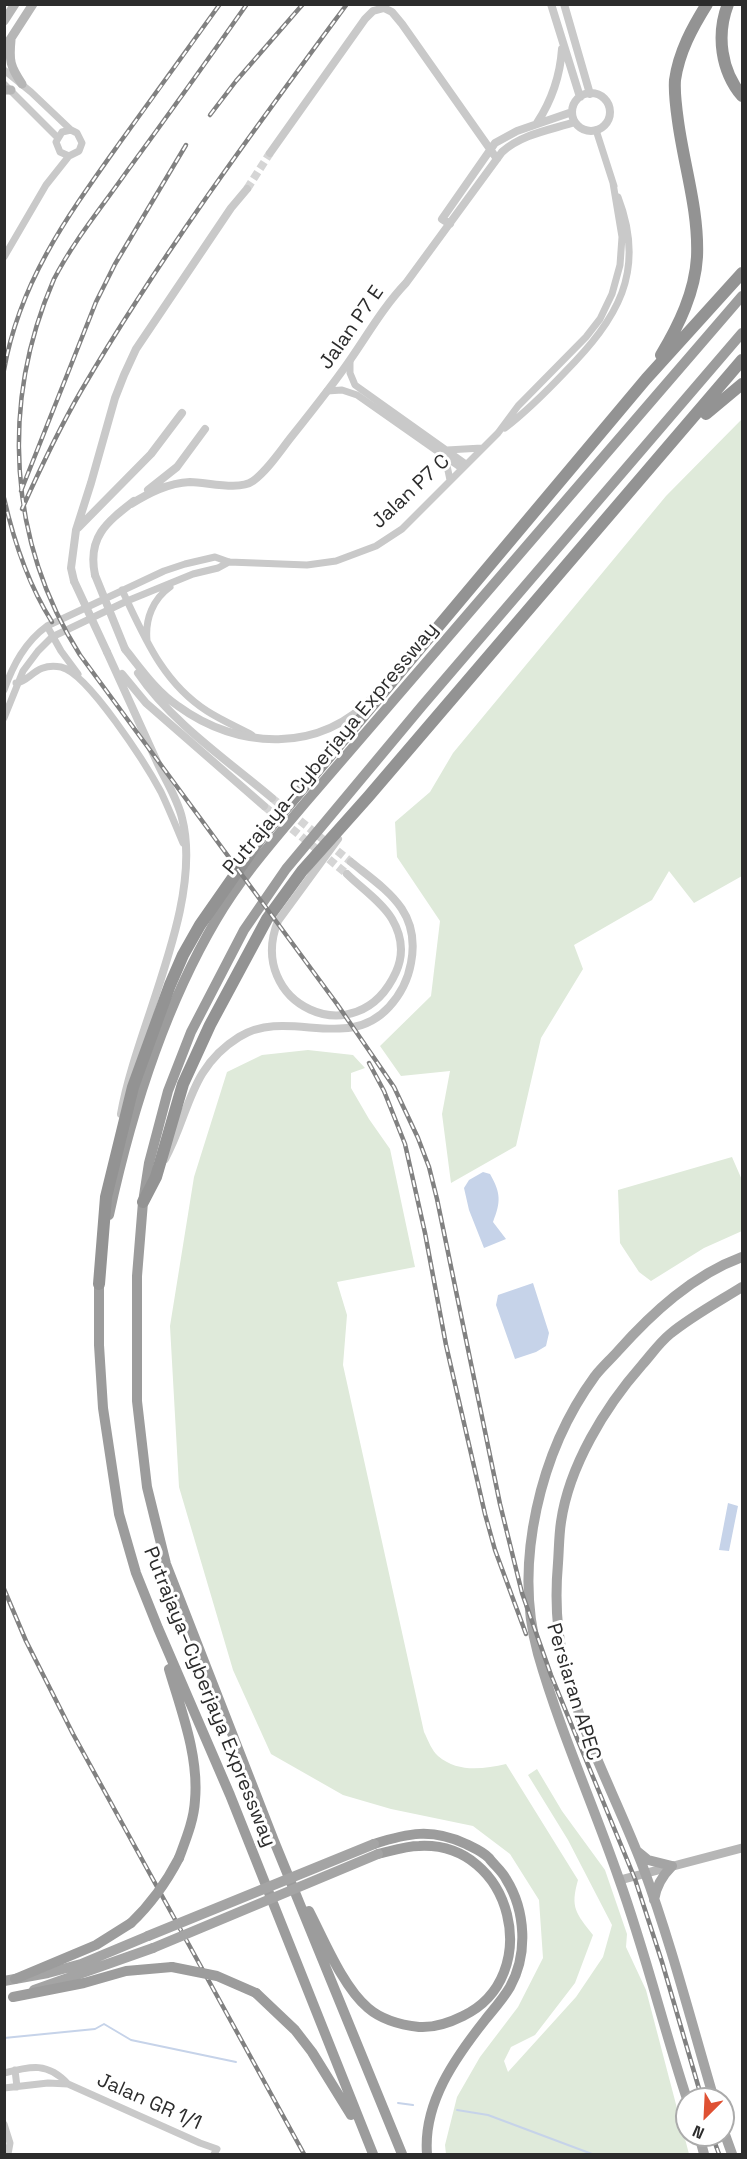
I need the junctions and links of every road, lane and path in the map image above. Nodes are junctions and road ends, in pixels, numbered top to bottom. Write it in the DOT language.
graph roads {
  1 [pos="15,4"];
  2 [pos="33,4"];
  3 [pos="551,4"];
  4 [pos="564,4"];
  5 [pos="707,4"];
  6 [pos="728,4"];
  7 [pos="5,20"];
  8 [pos="11,37"];
  9 [pos="563,41"];
  10 [pos="4,49"];
  11 [pos="4,70"];
  12 [pos="22,84"];
  13 [pos="7,88"];
  14 [pos="590,94"];
  15 [pos="742,96"];
  16 [pos="580,97"];
  17 [pos="572,112"];
  18 [pos="575,122"];
  19 [pos="536,123"];
  20 [pos="71,130"];
  21 [pos="596,130"];
  22 [pos="57,137"];
  23 [pos="490,150"];
  24 [pos="270,153"];
  25 [pos="69,156"];
  26 [pos="497,159"];
  27 [pos="247,189"];
  28 [pos="446,221"];
  29 [pos="4,257"];
  30 [pos="742,273"];
  31 [pos="742,296"];
  32 [pos="742,333"];
  33 [pos="742,360"];
  34 [pos="350,361"];
  35 [pos="646,379"];
  36 [pos="742,384"];
  37 [pos="327,391"];
  38 [pos="182,413"];
  39 [pos="205,429"];
  40 [pos="482,448"];
  41 [pos="446,453"];
  42 [pos="464,466"];
  43 [pos="650,470"];
  44 [pos="450,480"];
  45 [pos="131,504"];
  46 [pos="76,530"];
  47 [pos="229,562"];
  48 [pos="177,582"];
  49 [pos="122,590"];
  50 [pos="128,601"];
  51 [pos="47,626"];
  52 [pos="430,635"];
  53 [pos="52,637"];
  54 [pos="125,649"];
  55 [pos="150,649"];
  56 [pos="107,652"];
  57 [pos="8,679"];
  58 [pos="17,683"];
  59 [pos="87,686"];
  60 [pos="4,690"];
  61 [pos="4,718"];
  62 [pos="260,740"];
  63 [pos="368,797"];
  64 [pos="272,798"];
  65 [pos="264,806"];
  66 [pos="185,849"];
  67 [pos="351,862"];
  68 [pos="346,874"];
  69 [pos="156,1178"];
  70 [pos="106,1197"];
  71 [pos="143,1202"];
  72 [pos="742,1257"];
  73 [pos="99,1284"];
  74 [pos="742,1287"];
  75 [pos="158,1628"];
  76 [pos="274,1841"];
  77 [pos="742,1848"];
  78 [pos="376,1849"];
  79 [pos="636,1850"];
  80 [pos="672,1866"];
  81 [pos="645,1874"];
  82 [pos="620,1880"];
  83 [pos="654,1901"];
  84 [pos="10,1980"];
  85 [pos="9,1998"];
  86 [pos="15,2070"];
  87 [pos="4,2073"];
  88 [pos="68,2084"];
  89 [pos="17,2087"];
  90 [pos="683,2087"];
  91 [pos="711,2087"];
  92 [pos="4,2088"];
  93 [pos="4,2124"];
  94 [pos="367,2141"];
  95 [pos="216,2152"];
  96 [pos="8,2154"];
  97 [pos="373,2154"];
  98 [pos="402,2154"];
  99 [pos="427,2154"];
  1 -- 7 [label="main road"];
  2 -- 8 [label="main road"];
  3 -- 9 [label="street"];
  4 -- 14 [label="street"];
  5 -- 35 [label="highway"];
  6 -- 15 [label="highway"];
  8 -- 10 [label="main road"];
  8 -- 12 [label="main road"];
  9 -- 16 [label="street"];
  9 -- 19 [label="street"];
  11 -- 12 [label="street"];
  12 -- 20 [label="street"];
  13 -- 22 [label="street"];
  14 -- 16 [label="street"];
  14 -- 21 [label="street"];
  16 -- 17 [label="street"];
  17 -- 18 [label="street"];
  17 -- 19 [label="street, Jalan P7 E"];
  18 -- 21 [label="street"];
  18 -- 26 [label="street, Jalan P7 E"];
  19 -- 23 [label="street, Jalan P7 E"];
  20 -- 22 [label="street"];
  20 -- 25 [label="street"];
  21 -- 40 [label="street, Jalan P7 C"];
  22 -- 25 [label="street"];
  23 -- 24 [label="street"];
  23 -- 26 [label="street"];
  23 -- 28 [label="street, Jalan P7 E"];
  25 -- 29 [label="street"];
  26 -- 28 [label="street, Jalan P7 E"];
  27 -- 46 [label="street"];
  28 -- 34 [label="street, Jalan P7 E"];
  30 -- 35 [label="highway"];
  31 -- 73 [label="highway, Putrajaya–Cyberjaya Expressway"];
  32 -- 71 [label="highway, Putrajaya–Cyberjaya Expressway"];
  33 -- 43 [label="highway"];
  34 -- 37 [label="street, Jalan P7 E"];
  34 -- 41 [label="street"];
  35 -- 52 [label="highway"];
  36 -- 43 [label="highway"];
  37 -- 41 [label="street"];
  37 -- 45 [label="street, Jalan P7 E"];
  38 -- 46 [label="street"];
  39 -- 45 [label="street"];
  40 -- 41 [label="street"];
  40 -- 42 [label="street, Jalan P7 C"];
  41 -- 42 [label="street"];
  41 -- 44 [label="street"];
  42 -- 44 [label="street, Jalan P7 C"];
  43 -- 63 [label="highway"];
  44 -- 47 [label="street, Jalan P7 C"];
  45 -- 54 [label="street, bridge"];
  46 -- 56 [label="street, bridge"];
  47 -- 48 [label="street, Jalan P7 C"];
  47 -- 49 [label="street, Jalan P7 C"];
  48 -- 50 [label="street, Jalan P7 C"];
  48 -- 55 [label="street"];
  49 -- 50 [label="street"];
  49 -- 51 [label="street, Jalan P7 C"];
  50 -- 53 [label="street, Jalan P7 C"];
  50 -- 55 [label="street"];
  51 -- 53 [label="street"];
  51 -- 57 [label="street, Jalan P7 C"];
  52 -- 62 [label="street"];
  52 -- 70 [label="highway"];
  53 -- 58 [label="street, Jalan P7 C"];
  53 -- 59 [label="street"];
  54 -- 62 [label="street"];
  54 -- 64 [label="street"];
  55 -- 62 [label="street"];
  56 -- 65 [label="street"];
  56 -- 66 [label="street"];
  57 -- 58 [label="street"];
  57 -- 60 [label="street, Jalan P7 C"];
  58 -- 59 [label="street"];
  58 -- 61 [label="street, Jalan P7 C"];
  59 -- 66 [label="street"];
  63 -- 68 [label="street"];
  63 -- 69 [label="highway"];
  66 -- 70 [label="street"];
  67 -- 69 [label="street"];
  69 -- 71 [label="highway"];
  70 -- 73 [label="highway"];
  71 -- 76 [label="highway, Putrajaya–Cyberjaya Expressway"];
  72 -- 82 [label="main road, Persiaran APEC"];
  73 -- 75 [label="highway, Putrajaya–Cyberjaya Expressway"];
  74 -- 79 [label="main road, Persiaran APEC"];
  75 -- 84 [label="highway, bridge"];
  75 -- 94 [label="highway, Putrajaya–Cyberjaya Expressway"];
  76 -- 78 [label="highway"];
  76 -- 98 [label="highway, Putrajaya–Cyberjaya Expressway"];
  77 -- 80 [label="main road"];
  78 -- 84 [label="main road, bridge"];
  78 -- 85 [label="main road, bridge"];
  78 -- 99 [label="highway"];
  79 -- 80 [label="main road"];
  79 -- 81 [label="main road, Persiaran APEC"];
  80 -- 81 [label="main road"];
  80 -- 83 [label="main road"];
  81 -- 82 [label="main road"];
  81 -- 83 [label="main road, Persiaran APEC"];
  82 -- 90 [label="main road, Persiaran APEC"];
  83 -- 91 [label="main road, Persiaran APEC"];
  85 -- 94 [label="highway, bridge"];
  86 -- 87 [label="street, Jalan GR 1/1"];
  86 -- 88 [label="street, Jalan GR 1/1"];
  86 -- 89 [label="street"];
  88 -- 89 [label="street"];
  88 -- 95 [label="street, Jalan GR 1/1"];
  89 -- 92 [label="street"];
  93 -- 96 [label="street"];
  94 -- 97 [label="highway, Putrajaya–Cyberjaya Expressway"];
}
